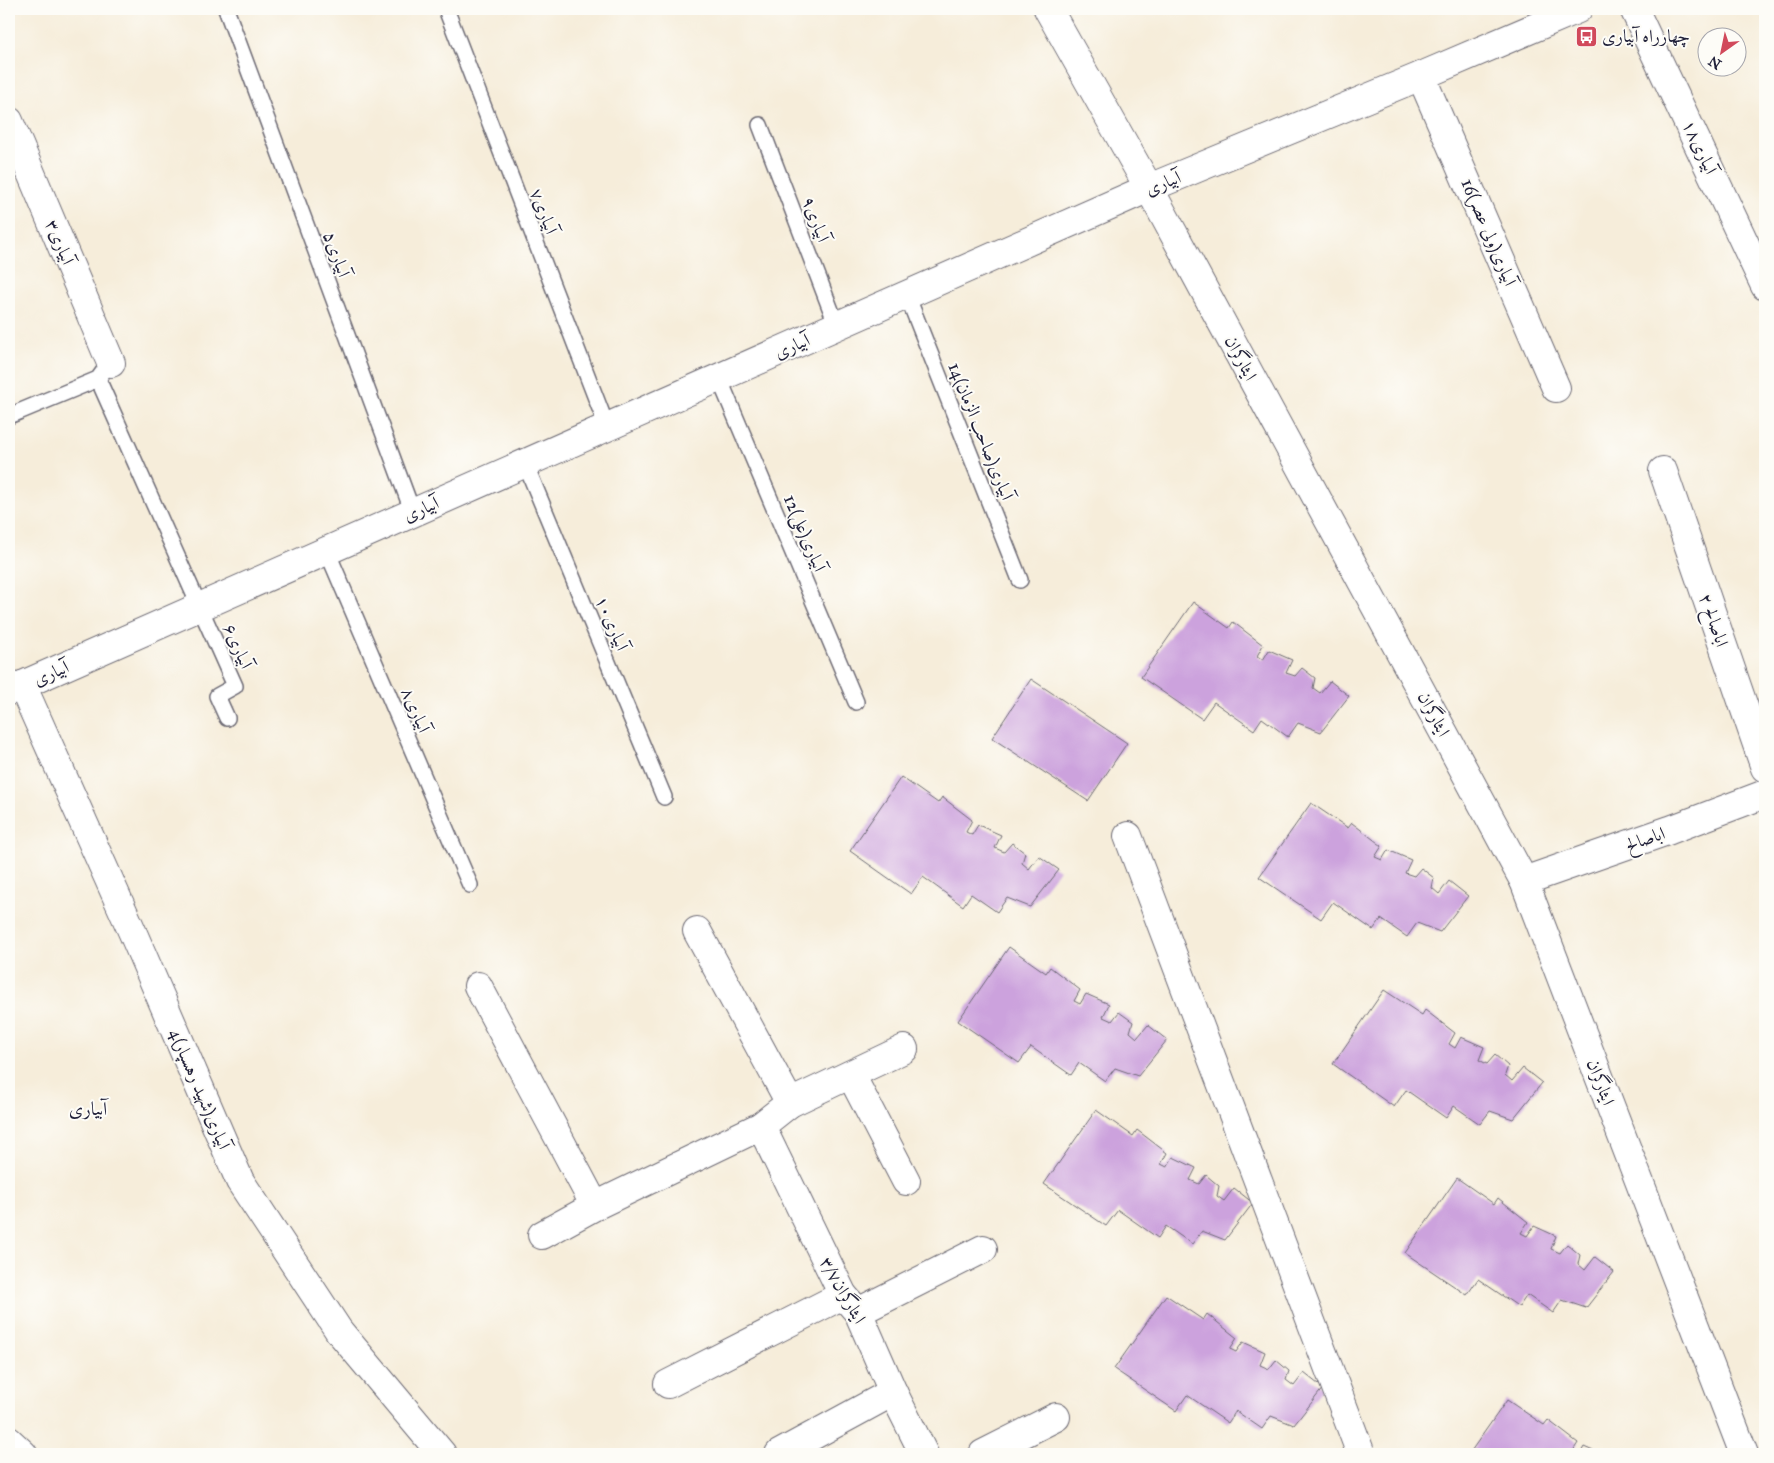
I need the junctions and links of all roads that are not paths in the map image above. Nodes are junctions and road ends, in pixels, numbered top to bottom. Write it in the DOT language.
graph roads {
  1 [pos="226,9"];
  2 [pos="446,9"];
  3 [pos="1048,9"];
  4 [pos="1578,9"];
  5 [pos="1634,9"];
  6 [pos="1421,76"];
  7 [pos="9,121"];
  8 [pos="760,125"];
  9 [pos="1149,188"];
  10 [pos="1765,286"];
  11 [pos="907,295"];
  12 [pos="837,326"];
  13 [pos="104,371"];
  14 [pos="719,378"];
  15 [pos="1556,388"];
  16 [pos="9,416"];
  17 [pos="607,427"];
  18 [pos="525,464"];
  19 [pos="1663,472"];
  20 [pos="413,513"];
  21 [pos="327,551"];
  22 [pos="1020,580"];
  23 [pos="200,607"];
  24 [pos="15,688"];
  25 [pos="856,702"];
  26 [pos="227,718"];
  27 [pos="1765,768"];
  28 [pos="1765,794"];
  29 [pos="664,797"];
  30 [pos="1128,836"];
  31 [pos="1524,881"];
  32 [pos="470,885"];
  33 [pos="697,931"];
  34 [pos="478,986"];
  35 [pos="904,1049"];
  36 [pos="851,1075"];
  37 [pos="790,1103"];
  38 [pos="761,1126"];
  39 [pos="906,1181"];
  40 [pos="595,1206"];
  41 [pos="542,1235"];
  42 [pos="983,1248"];
  43 [pos="851,1304"];
  44 [pos="668,1384"];
  45 [pos="893,1392"];
  46 [pos="1056,1417"];
  47 [pos="9,1441"];
  48 [pos="790,1452"];
  49 [pos="23,1454"];
  50 [pos="442,1454"];
  51 [pos="924,1454"];
  52 [pos="983,1454"];
  53 [pos="1361,1454"];
  54 [pos="1744,1454"];
  1 -- 20 [label="lane, آبیاری۵"];
  2 -- 17 [label="lane, آبیاری۷"];
  3 -- 9 [label="street, ایثارگران"];
  4 -- 6 [label="street, آبیاری"];
  5 -- 10 [label="street, آبیاری۱۸"];
  6 -- 9 [label="street, آبیاری"];
  6 -- 15 [label="street, 16آبیاری(ولی عصر)"];
  7 -- 13 [label="street, آبیاری۳"];
  8 -- 12 [label="lane, آبیاری۹"];
  9 -- 11 [label="street, آبیاری"];
  9 -- 31 [label="street, ایثارگران"];
  11 -- 12 [label="street, آبیاری"];
  11 -- 22 [label="lane, 14آبیاری(صاحب الزمان)"];
  12 -- 14 [label="street, آبیاری"];
  13 -- 16 [label="lane"];
  13 -- 23 [label="lane, آبیاری۳"];
  14 -- 17 [label="street, آبیاری"];
  14 -- 25 [label="lane, 12آبیاری(علی)"];
  17 -- 18 [label="street, آبیاری"];
  18 -- 20 [label="street, آبیاری"];
  18 -- 29 [label="lane, آبیاری۱۰"];
  19 -- 27 [label="street, اباصالح ۲"];
  20 -- 21 [label="street, آبیاری"];
  21 -- 23 [label="street, آبیاری"];
  21 -- 32 [label="lane, آبیاری۸"];
  23 -- 24 [label="street, آبیاری"];
  23 -- 26 [label="lane, آبیاری۶"];
  24 -- 50 [label="street, 4آبیاری(شهید رهسپار)"];
  28 -- 31 [label="street, اباصالح"];
  30 -- 53 [label="street"];
  31 -- 54 [label="street, ایثارگران"];
  33 -- 37 [label="street"];
  34 -- 40 [label="street"];
  35 -- 36 [label="street"];
  36 -- 37 [label="street"];
  36 -- 39 [label="street"];
  37 -- 38 [label="street"];
  38 -- 40 [label="street"];
  38 -- 43 [label="street, ایثارگران۳/۷"];
  40 -- 41 [label="street"];
  42 -- 43 [label="street"];
  43 -- 44 [label="street"];
  43 -- 45 [label="street, ایثارگران۳/۷"];
  45 -- 48 [label="street"];
  45 -- 51 [label="street, ایثارگران۳/۷"];
  46 -- 52 [label="street"];
  47 -- 49 [label="street"];
}
